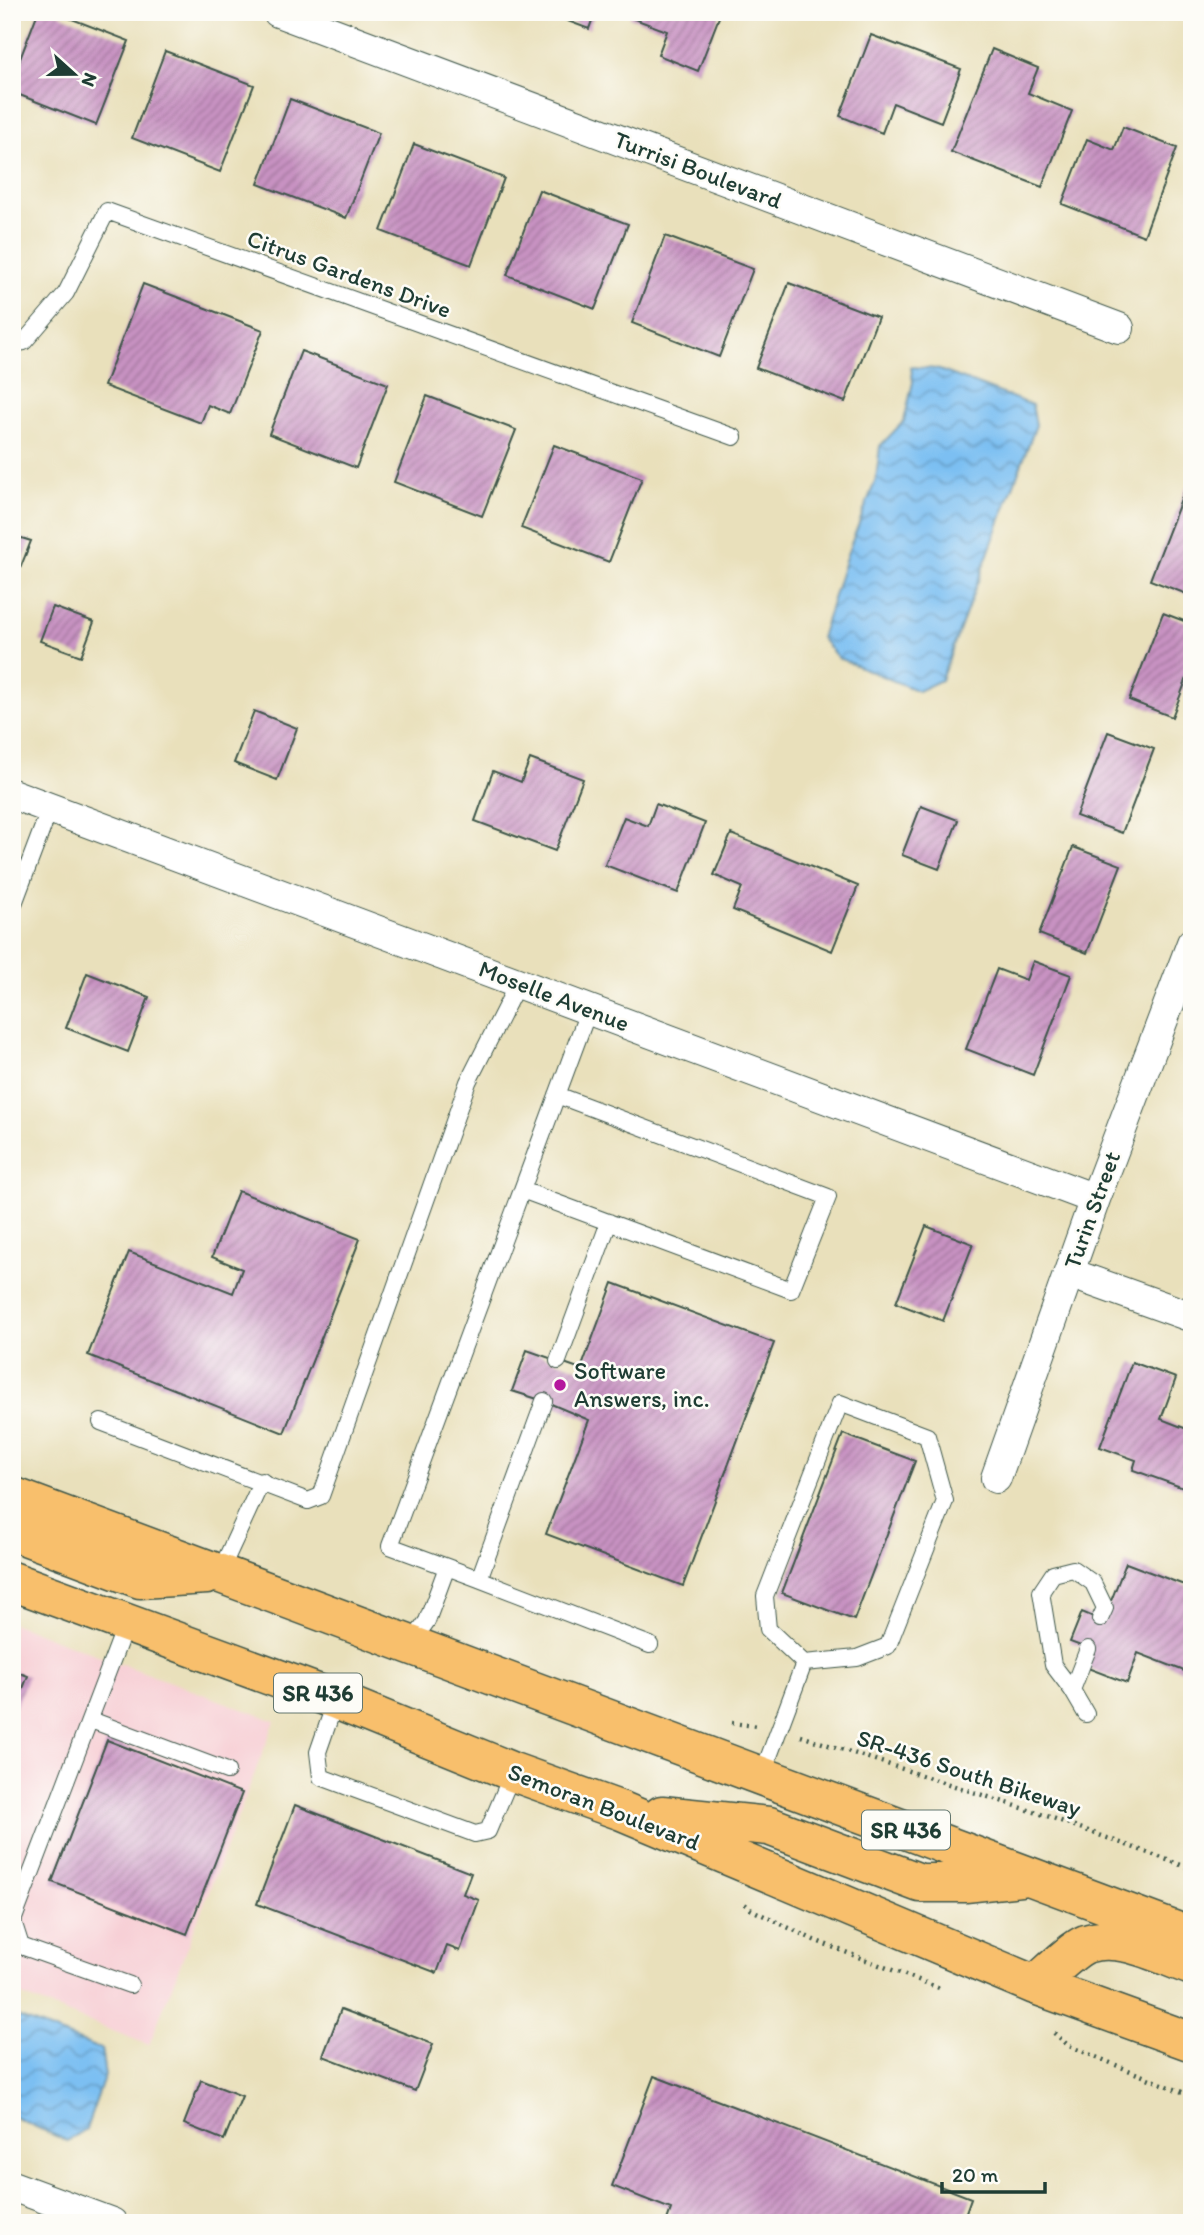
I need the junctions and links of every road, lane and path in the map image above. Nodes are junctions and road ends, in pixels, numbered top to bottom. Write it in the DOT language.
graph roads {
  1 [pos="278,12"];
  2 [pos="1119,328"];
  3 [pos="12,344"];
  4 [pos="734,438"];
  5 [pos="12,794"];
  6 [pos="50,808"];
  7 [pos="12,909"];
  8 [pos="1192,943"];
  9 [pos="517,982"];
  10 [pos="589,1009"];
  11 [pos="557,1096"];
  12 [pos="522,1190"];
  13 [pos="1095,1199"];
  14 [pos="609,1222"];
  15 [pos="1069,1273"];
  16 [pos="1192,1317"];
  17 [pos="558,1361"];
  18 [pos="544,1401"];
  19 [pos="102,1422"];
  20 [pos="996,1478"];
  21 [pos="262,1481"];
  22 [pos="12,1496"];
  23 [pos="12,1531"];
  24 [pos="447,1567"];
  25 [pos="219,1574"];
  26 [pos="479,1579"];
  27 [pos="12,1581"];
  28 [pos="1100,1619"];
  29 [pos="126,1623"];
  30 [pos="410,1645"];
  31 [pos="650,1645"];
  32 [pos="1088,1649"];
  33 [pos="804,1663"];
  34 [pos="1072,1690"];
  35 [pos="336,1700"];
  36 [pos="1086,1714"];
  37 [pos="91,1720"];
  38 [pos="732,1723"];
  39 [pos="779,1729"];
  40 [pos="227,1771"];
  41 [pos="513,1772"];
  42 [pos="762,1775"];
  43 [pos="622,1811"];
  44 [pos="1192,1868"];
  45 [pos="1028,1876"];
  46 [pos="1192,1937"];
  47 [pos="1192,1966"];
  48 [pos="1035,1985"];
  49 [pos="130,1986"];
  50 [pos="1192,2042"];
  51 [pos="12,2186"];
  52 [pos="112,2223"];
  1 -- 2 [label="street, Turrisi Boulevard"];
  3 -- 4 [label="lane, Citrus Gardens Drive"];
  5 -- 6 [label="street, Moselle Avenue"];
  6 -- 7 [label="lane"];
  6 -- 9 [label="street, Moselle Avenue"];
  8 -- 13 [label="street, Turin Street"];
  9 -- 10 [label="street, Moselle Avenue"];
  9 -- 21 [label="lane"];
  10 -- 11 [label="lane"];
  10 -- 13 [label="street, Moselle Avenue"];
  11 -- 12 [label="lane"];
  11 -- 14 [label="lane"];
  12 -- 14 [label="lane"];
  12 -- 24 [label="lane"];
  13 -- 15 [label="street, Turin Street"];
  14 -- 17 [label="lane"];
  15 -- 16 [label="street"];
  15 -- 20 [label="street, Turin Street"];
  18 -- 26 [label="lane"];
  19 -- 21 [label="lane"];
  21 -- 25 [label="lane"];
  22 -- 25 [label="main road, SR 436"];
  23 -- 25 [label="main road"];
  24 -- 26 [label="lane"];
  24 -- 30 [label="lane"];
  25 -- 30 [label="main road, SR 436"];
  26 -- 31 [label="lane"];
  27 -- 29 [label="main road, Semoran Boulevard / SR 436"];
  28 -- 34 [label="lane"];
  29 -- 35 [label="main road, Semoran Boulevard / SR 436"];
  29 -- 37 [label="lane"];
  30 -- 42 [label="main road, SR 436"];
  32 -- 34 [label="lane"];
  33 -- 33 [label="lane"];
  33 -- 39 [label="lane"];
  34 -- 36 [label="lane"];
  35 -- 41 [label="main road, Semoran Boulevard / SR 436"];
  35 -- 41 [label="lane"];
  37 -- 40 [label="lane"];
  37 -- 49 [label="lane"];
  38 -- 39 [label="path, SR-436 South Bikeway"];
  39 -- 42 [label="lane"];
  39 -- 44 [label="path, SR-436 South Bikeway"];
  41 -- 43 [label="main road, Semoran Boulevard / SR 436"];
  42 -- 45 [label="main road, SR 436"];
  43 -- 45 [label="main road"];
  43 -- 48 [label="main road, Semoran Boulevard / SR 436"];
  45 -- 46 [label="main road, SR 436"];
  47 -- 48 [label="main road"];
  48 -- 50 [label="main road, Semoran Boulevard / SR 436"];
  51 -- 52 [label="street"];
}
